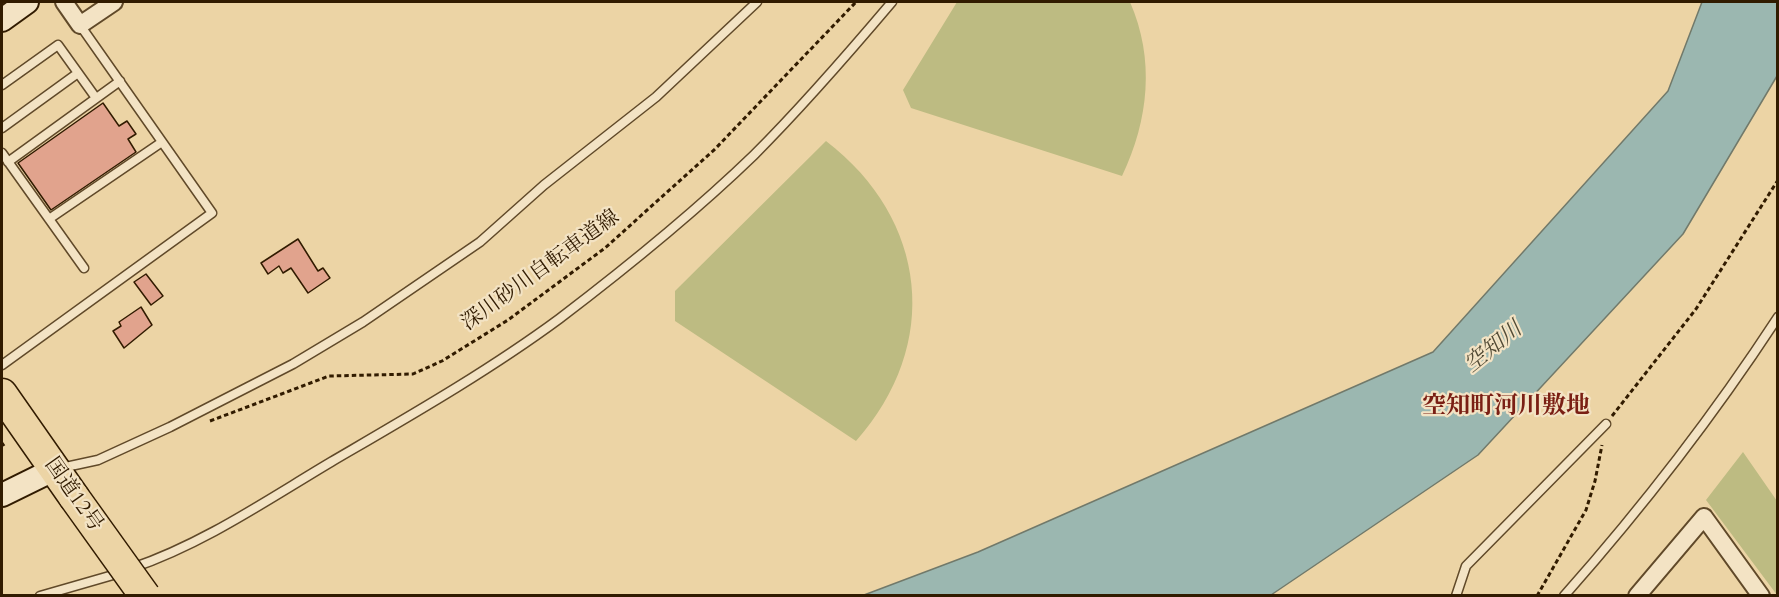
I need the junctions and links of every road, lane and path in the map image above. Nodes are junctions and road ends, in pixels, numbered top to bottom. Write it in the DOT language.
graph roads {
  1 [pos="27,2"];
  2 [pos="64,2"];
  3 [pos="114,2"];
  4 [pos="758,2"];
  5 [pos="856,2"];
  6 [pos="892,2"];
  7 [pos="2,20"];
  8 [pos="80,25"];
  9 [pos="78,73"];
  10 [pos="120,81"];
  11 [pos="2,85"];
  12 [pos="96,98"];
  13 [pos="2,128"];
  14 [pos="162,142"];
  15 [pos="4,158"];
  16 [pos="1778,180"];
  17 [pos="49,219"];
  18 [pos="84,268"];
  19 [pos="1778,317"];
  20 [pos="2,365"];
  21 [pos="2,394"];
  22 [pos="203,424"];
  23 [pos="1606,424"];
  24 [pos="2,438"];
  25 [pos="47,472"];
  26 [pos="2,495"];
  27 [pos="66,499"];
  28 [pos="39,596"];
  29 [pos="125,596"];
  30 [pos="145,596"];
  31 [pos="1456,596"];
  32 [pos="1537,596"];
  33 [pos="1564,596"];
  34 [pos="1637,596"];
  35 [pos="1761,596"];
  1 -- 7 [label="main road"];
  2 -- 8 [label="street"];
  3 -- 8 [label="street"];
  4 -- 25 [label="lane"];
  5 -- 22 [label="path, 深川砂川自転車道線"];
  6 -- 28 [label="lane"];
  8 -- 10 [label="lane"];
  9 -- 11 [label="lane"];
  9 -- 12 [label="lane"];
  9 -- 13 [label="lane"];
  10 -- 12 [label="lane"];
  10 -- 14 [label="lane"];
  12 -- 15 [label="lane"];
  14 -- 17 [label="lane"];
  14 -- 20 [label="lane"];
  15 -- 17 [label="lane"];
  16 -- 23 [label="path"];
  17 -- 18 [label="lane"];
  19 -- 33 [label="lane"];
  21 -- 25 [label="highway, 国道12号"];
  23 -- 31 [label="lane"];
  23 -- 32 [label="path"];
  24 -- 25 [label="highway, 国道12号"];
  25 -- 26 [label="main road"];
  25 -- 27 [label="highway, 国道12号"];
  27 -- 29 [label="highway, 国道12号"];
  27 -- 30 [label="highway, 国道12号, bridge"];
  34 -- 35 [label="street"];
}
